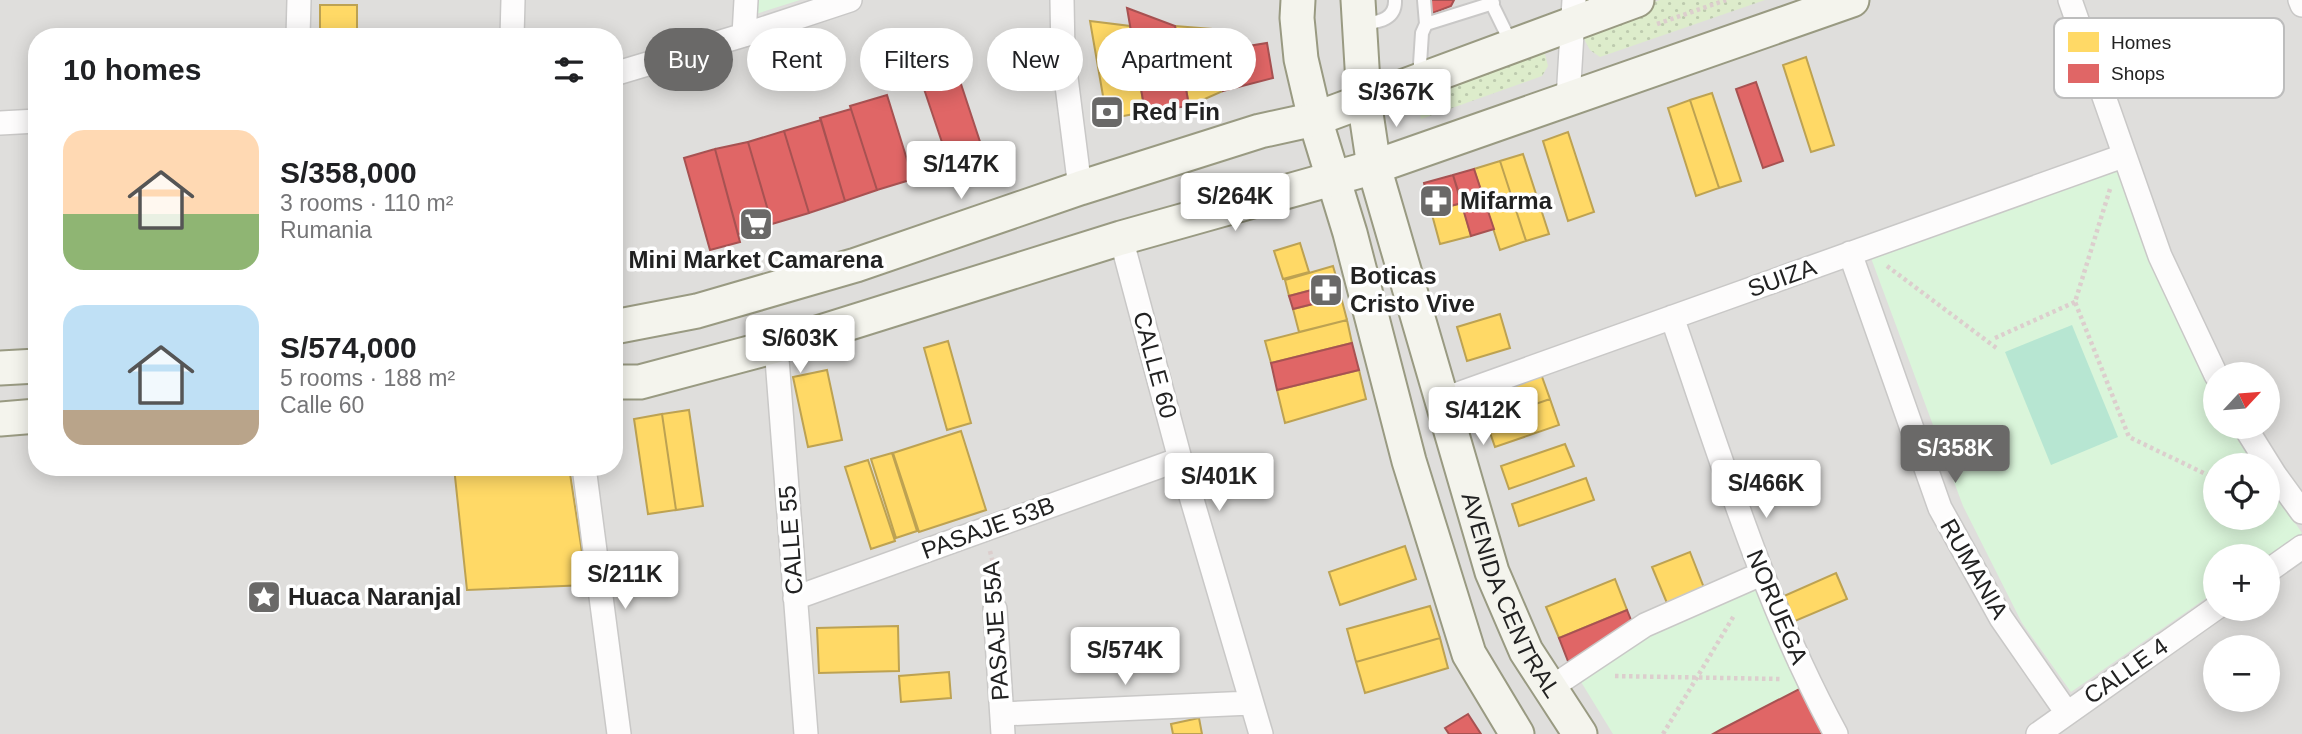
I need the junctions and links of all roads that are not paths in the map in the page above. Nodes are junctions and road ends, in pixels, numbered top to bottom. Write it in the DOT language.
graph roads {
  1 [pos="299,0"];
  2 [pos="513,0"];
  3 [pos="746,0"];
  4 [pos="850,0"];
  5 [pos="1062,0"];
  6 [pos="1298,0"];
  7 [pos="1395,0"];
  8 [pos="1424,0"];
  9 [pos="1637,0"];
  10 [pos="1852,0"];
  11 [pos="2070,0"];
  12 [pos="2300,0"];
  13 [pos="1491,1"];
  14 [pos="2302,5"];
  15 [pos="1359,12"];
  16 [pos="1573,12"];
  17 [pos="2076,18"];
  18 [pos="1426,24"];
  19 [pos="298,28"];
  20 [pos="512,28"];
  21 [pos="744,35"];
  22 [pos="1513,46"];
  23 [pos="623,71"];
  24 [pos="1419,81"];
  25 [pos="2103,98"];
  26 [pos="1568,99"];
  27 [pos="1364,100"];
  28 [pos="1315,119"];
  29 [pos="28,121"];
  30 [pos="0,123"];
  31 [pos="2123,156"];
  32 [pos="1374,167"];
  33 [pos="1334,177"];
  34 [pos="1080,188"];
  35 [pos="1121,238"];
  36 [pos="1850,253"];
  37 [pos="1672,317"];
  38 [pos="623,325"];
  39 [pos="776,346"];
  40 [pos="2210,362"];
  41 [pos="28,366"];
  42 [pos="0,368"];
  43 [pos="623,382"];
  44 [pos="1441,400"];
  45 [pos="28,417"];
  46 [pos="0,419"];
  47 [pos="2252,439"];
  48 [pos="1180,459"];
  49 [pos="585,476"];
  50 [pos="2302,512"];
  51 [pos="2302,547"];
  52 [pos="2280,562"];
  53 [pos="1761,574"];
  54 [pos="795,598"];
  55 [pos="995,609"];
  56 [pos="2203,617"];
  57 [pos="1549,689"];
  58 [pos="1251,703"];
  59 [pos="2067,713"];
  60 [pos="1002,724"];
  61 [pos="619,734"];
  62 [pos="806,734"];
  63 [pos="1261,734"];
  64 [pos="1517,734"];
  65 [pos="1580,734"];
  66 [pos="1836,734"];
  67 [pos="2038,734"];
  1 -- 19 [label="street"];
  2 -- 20 [label="street"];
  3 -- 21 [label="street"];
  4 -- 21 [label="street"];
  5 -- 34 [label="street"];
  6 -- 28 [label="main road, AVENIDA CENTRAL"];
  7 -- 15 [label="lane"];
  8 -- 18 [label="lane"];
  9 -- 16 [label="main road"];
  10 -- 26 [label="main road"];
  11 -- 17 [label="street"];
  12 -- 14 [label="street"];
  13 -- 18 [label="lane"];
  13 -- 22 [label="lane"];
  15 -- 27 [label="main road, AVENIDA CENTRAL"];
  16 -- 22 [label="main road"];
  16 -- 26 [label="street"];
  18 -- 24 [label="lane"];
  21 -- 23 [label="street"];
  22 -- 24 [label="main road"];
  24 -- 27 [label="main road"];
  25 -- 31 [label="street"];
  26 -- 32 [label="main road"];
  27 -- 28 [label="main road"];
  27 -- 32 [label="main road, AVENIDA CENTRAL"];
  28 -- 33 [label="main road, AVENIDA CENTRAL"];
  28 -- 34 [label="main road"];
  29 -- 30 [label="street"];
  31 -- 36 [label="street, SUIZA"];
  31 -- 40 [label="street"];
  32 -- 33 [label="main road"];
  32 -- 44 [label="main road, AVENIDA CENTRAL"];
  33 -- 35 [label="main road"];
  33 -- 64 [label="main road, AVENIDA CENTRAL"];
  34 -- 38 [label="main road"];
  35 -- 39 [label="main road"];
  35 -- 48 [label="street, CALLE 60"];
  36 -- 37 [label="street, SUIZA"];
  36 -- 59 [label="street, RUMANIA"];
  37 -- 44 [label="street, SUIZA"];
  37 -- 53 [label="street, NORUEGA"];
  39 -- 43 [label="main road"];
  39 -- 54 [label="street, CALLE 55"];
  41 -- 42 [label="main road"];
  44 -- 57 [label="main road, AVENIDA CENTRAL"];
  45 -- 46 [label="main road"];
  47 -- 50 [label="street"];
  48 -- 54 [label="street, PASAJE 53B"];
  48 -- 58 [label="street, CALLE 60"];
  49 -- 61 [label="street"];
  51 -- 52 [label="street"];
  53 -- 57 [label="street"];
  53 -- 66 [label="street, NORUEGA"];
  54 -- 62 [label="street, CALLE 55"];
  55 -- 60 [label="street, PASAJE 55A"];
  56 -- 59 [label="street, CALLE 4"];
  57 -- 65 [label="main road, AVENIDA CENTRAL"];
  58 -- 60 [label="street"];
  58 -- 63 [label="street, CALLE 60"];
  59 -- 67 [label="street, CALLE 4"];
}
